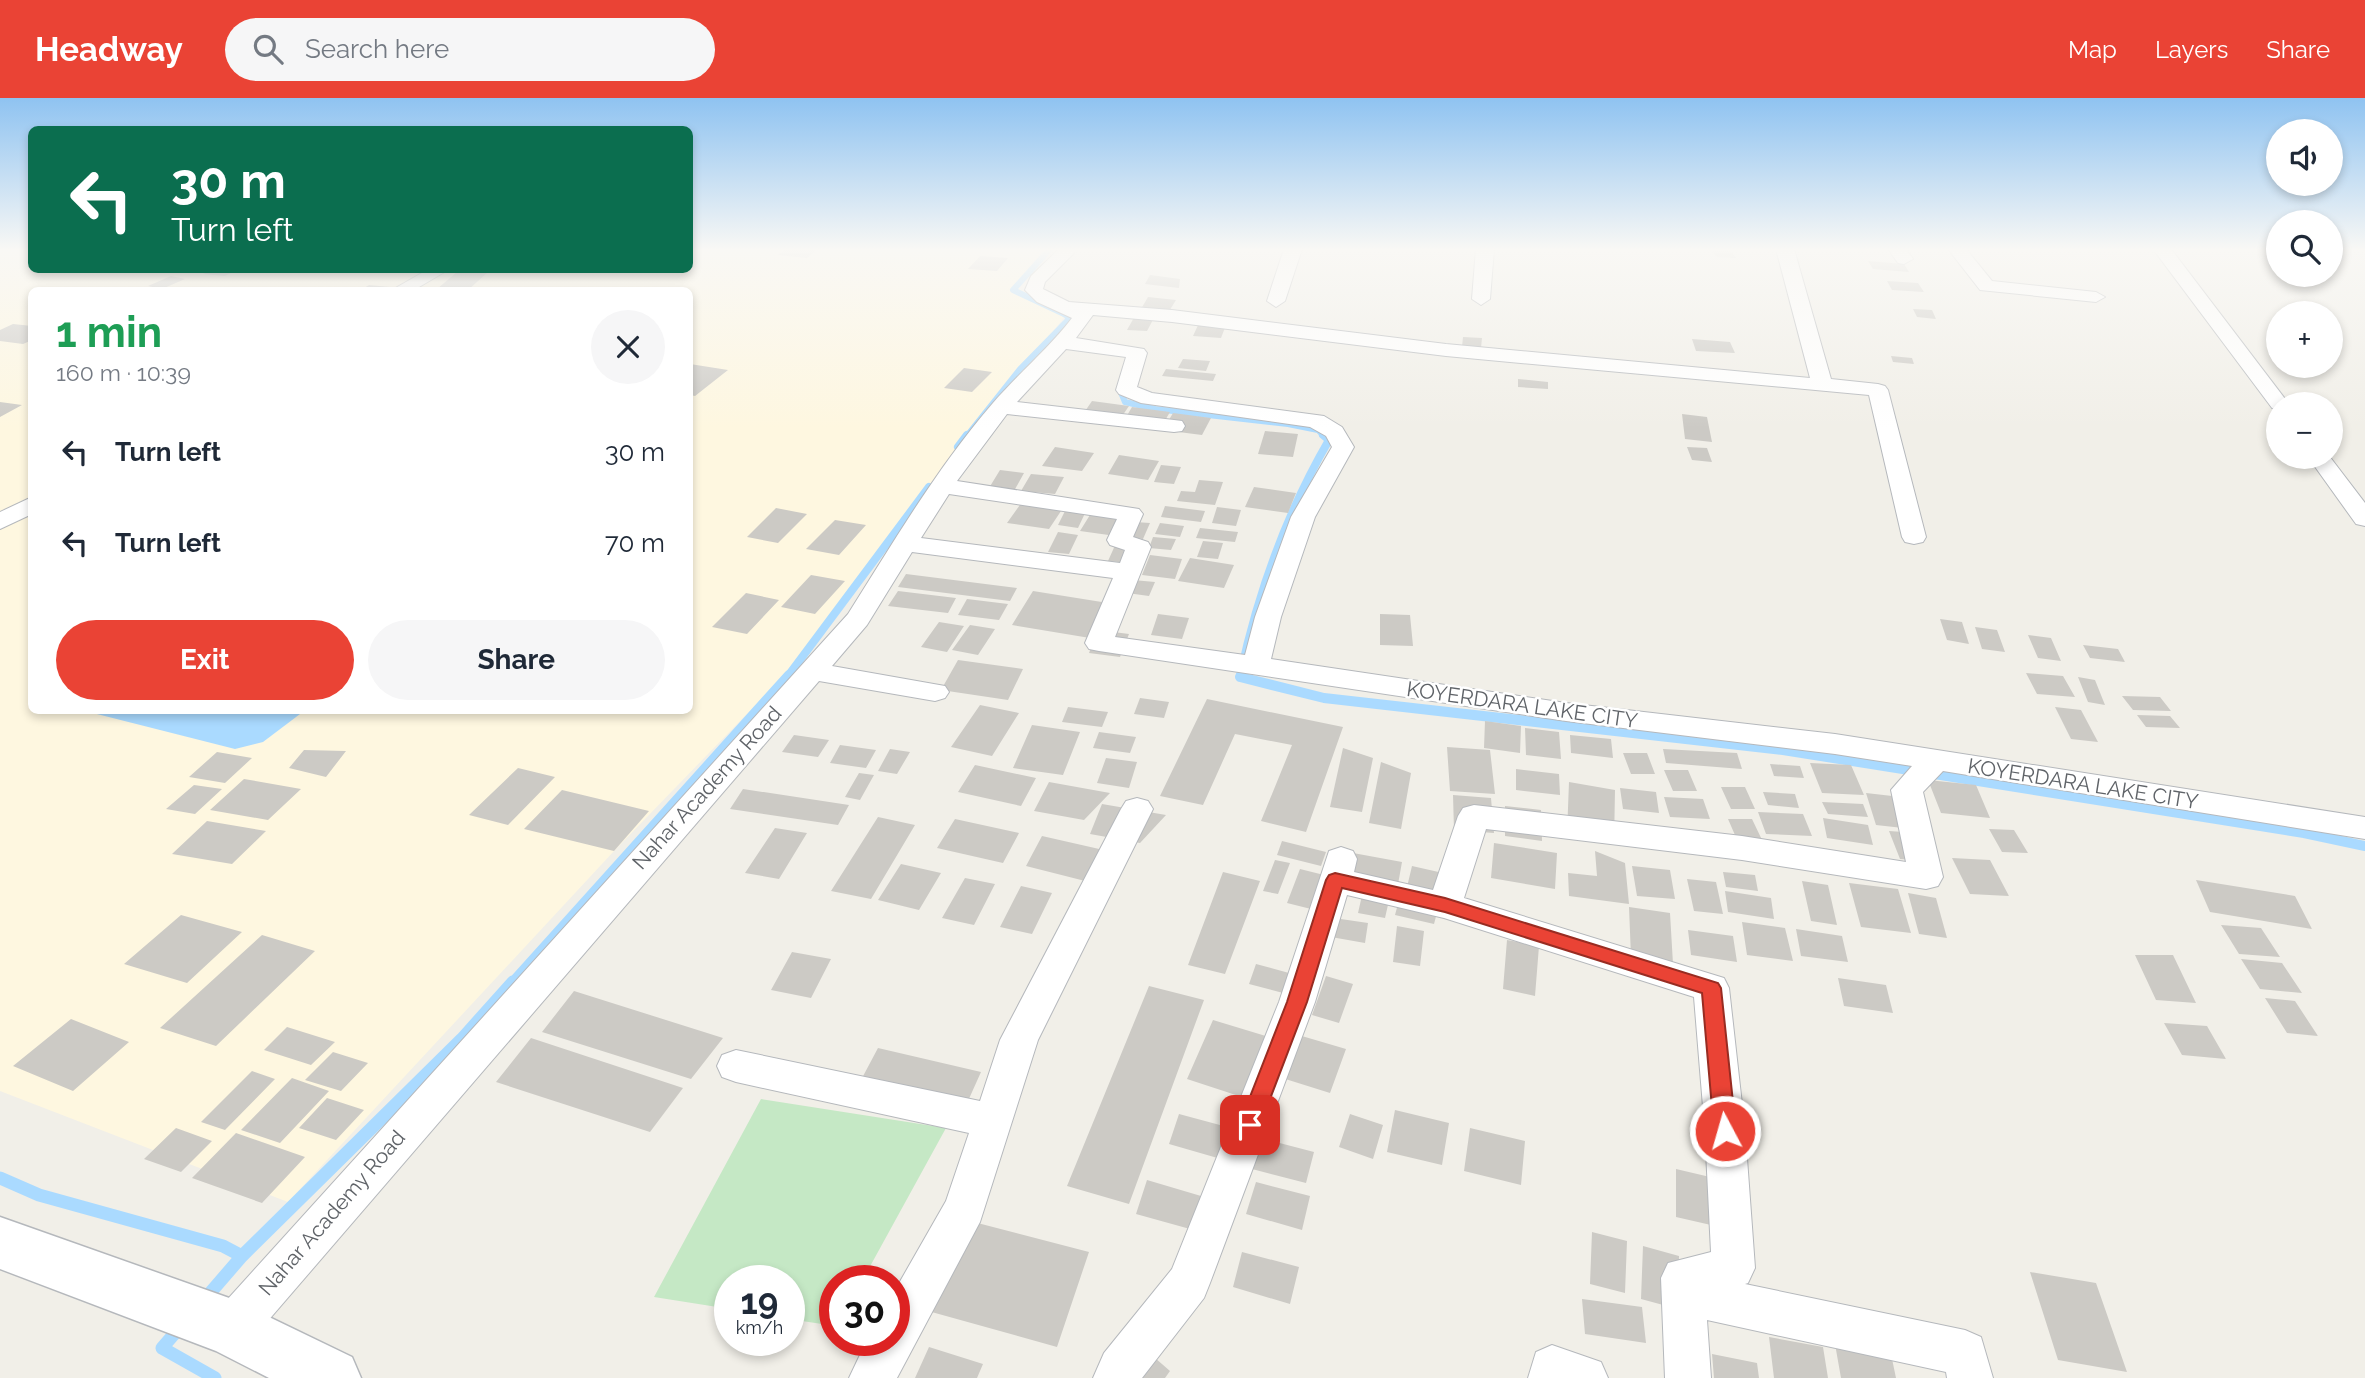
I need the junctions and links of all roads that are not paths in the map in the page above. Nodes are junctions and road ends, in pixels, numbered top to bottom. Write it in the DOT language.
graph roads {
  1 [pos="1073,309"];
  2 [pos="1090,309"];
  3 [pos="1801,309"];
  4 [pos="2207,309"];
  5 [pos="1059,342"];
  6 [pos="1822,385"];
  7 [pos="2270,392"];
  8 [pos="1001,407"];
  9 [pos="1174,426"];
  10 [pos="2328,469"];
  11 [pos="941,486"];
  12 [pos="28,506"];
  13 [pos="2365,519"];
  14 [pos="0,522"];
  15 [pos="1914,537"];
  16 [pos="906,544"];
  17 [pos="1129,572"];
  18 [pos="1256,665"];
  19 [pos="811,671"];
  20 [pos="935,692"];
  21 [pos="1936,760"];
  22 [pos="1137,809"];
  23 [pos="2365,828"];
  24 [pos="1445,905"];
  25 [pos="736,1066"];
  26 [pos="993,1121"];
  27 [pos="0,1243"];
  28 [pos="1684,1293"];
  29 [pos="910,1308"];
  30 [pos="232,1328"];
  31 [pos="884,1356"];
  32 [pos="331,1378"];
  33 [pos="872,1378"];
  34 [pos="1116,1378"];
  35 [pos="1551,1378"];
  36 [pos="1585,1378"];
  37 [pos="1688,1378"];
  38 [pos="1970,1378"];
  1 -- 5 [label="street, Nahar Academy Road"];
  2 -- 6 [label="street"];
  3 -- 6 [label="street"];
  4 -- 7 [label="street"];
  5 -- 8 [label="street, Nahar Academy Road"];
  5 -- 18 [label="street"];
  6 -- 15 [label="street"];
  8 -- 9 [label="street"];
  8 -- 11 [label="street, Nahar Academy Road"];
  10 -- 13 [label="street"];
  11 -- 16 [label="street, Nahar Academy Road"];
  11 -- 17 [label="street"];
  12 -- 14 [label="street"];
  16 -- 17 [label="street"];
  16 -- 19 [label="street, Nahar Academy Road"];
  17 -- 18 [label="street, KOYERDARA LAKE CITY"];
  18 -- 21 [label="street, KOYERDARA LAKE CITY"];
  19 -- 20 [label="street"];
  19 -- 30 [label="street, Nahar Academy Road"];
  21 -- 23 [label="street, KOYERDARA LAKE CITY"];
  21 -- 24 [label="street"];
  22 -- 26 [label="street"];
  24 -- 28 [label="street"];
  24 -- 34 [label="street"];
  25 -- 26 [label="street"];
  26 -- 29 [label="street"];
  27 -- 30 [label="street"];
  28 -- 37 [label="street"];
  28 -- 38 [label="street"];
  30 -- 32 [label="street"];
  31 -- 33 [label="street"];
  35 -- 36 [label="street"];
}
